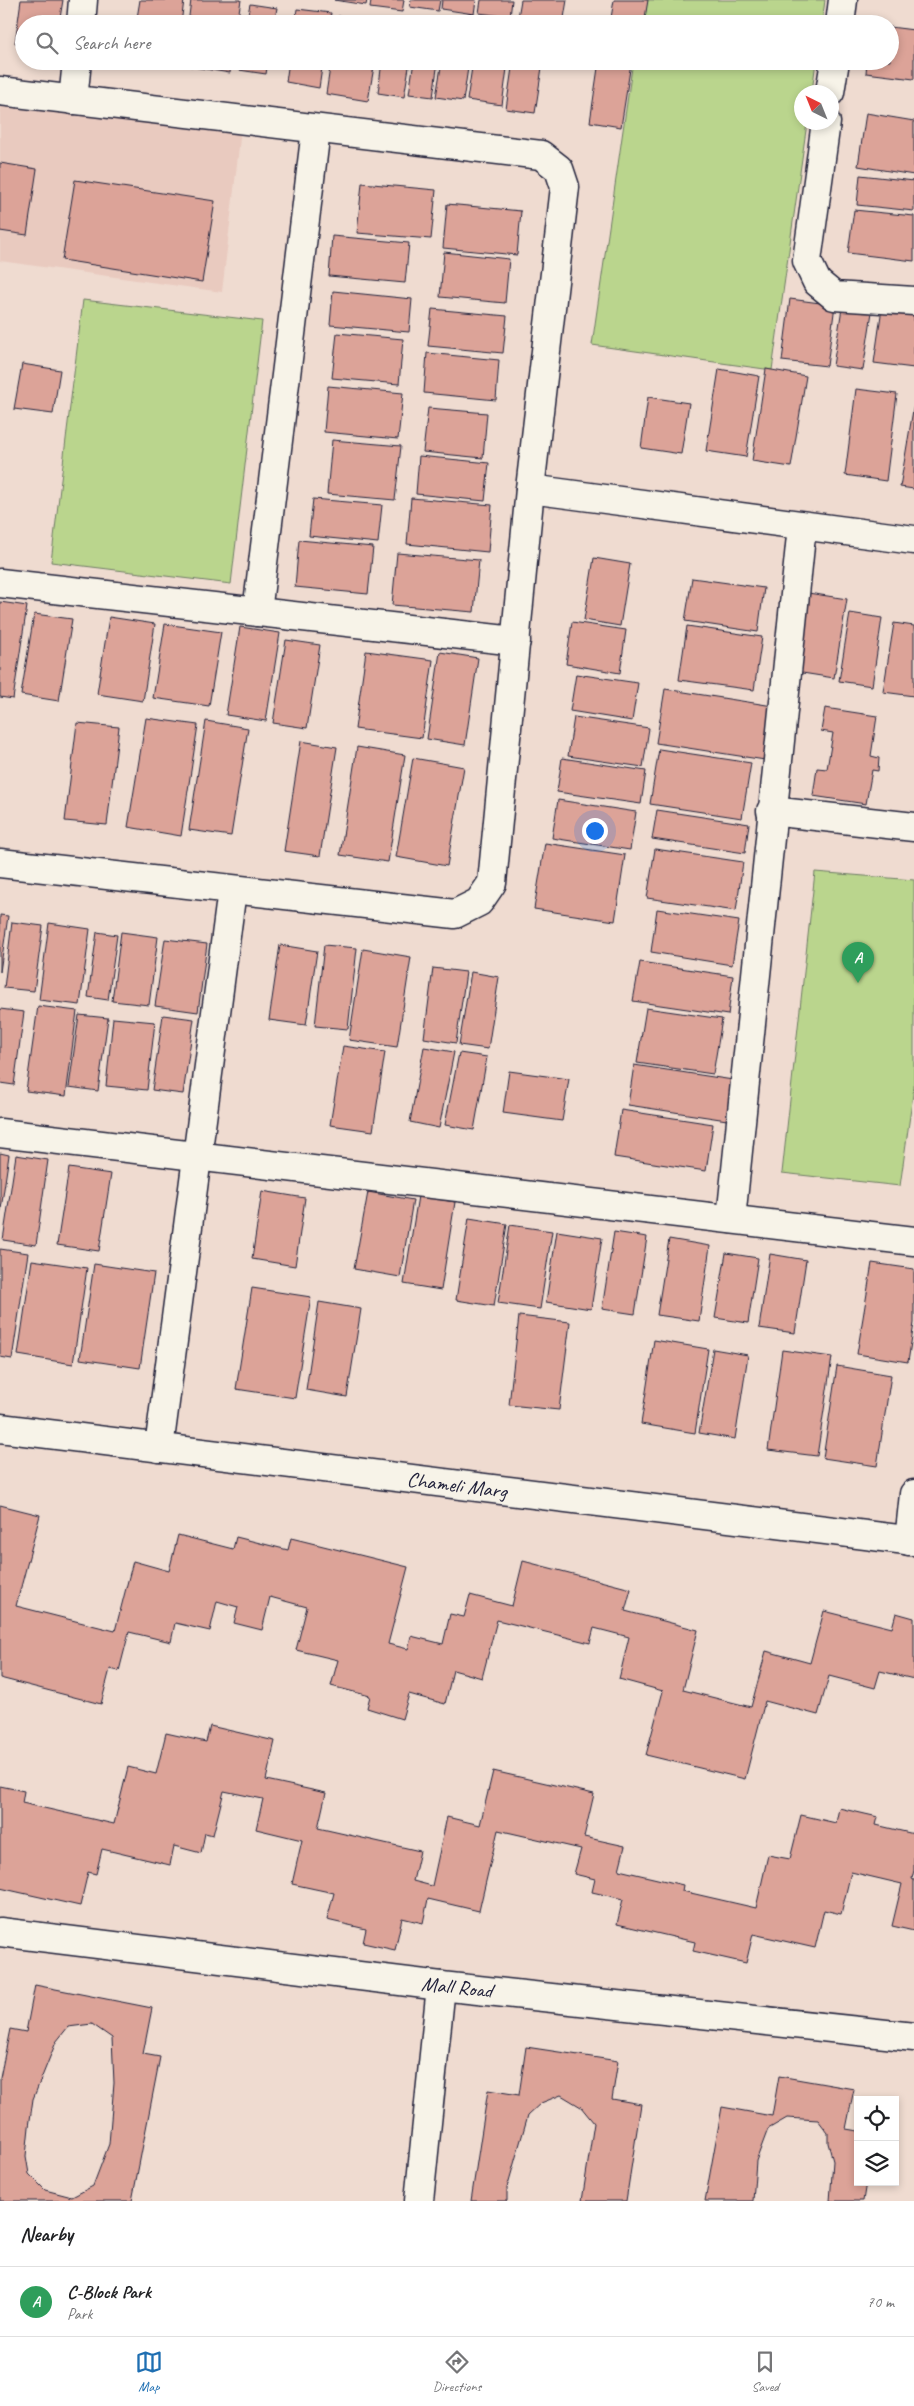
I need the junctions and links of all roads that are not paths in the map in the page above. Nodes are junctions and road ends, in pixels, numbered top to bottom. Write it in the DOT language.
graph roads {
  1 [pos="83,0"];
  2 [pos="843,0"];
  3 [pos="82,15"];
  4 [pos="841,15"];
  5 [pos="76,70"];
  6 [pos="834,70"];
  7 [pos="831,85"];
  8 [pos="0,91"];
  9 [pos="73,100"];
  10 [pos="316,130"];
  11 [pos="825,130"];
  12 [pos="914,302"];
  13 [pos="530,490"];
  14 [pos="802,526"];
  15 [pos="914,540"];
  16 [pos="0,583"];
  17 [pos="257,612"];
  18 [pos="516,641"];
  19 [pos="771,811"];
  20 [pos="914,827"];
  21 [pos="0,863"];
  22 [pos="232,890"];
  23 [pos="0,1133"];
  24 [pos="197,1156"];
  25 [pos="731,1219"];
  26 [pos="914,1241"];
  27 [pos="0,1428"];
  28 [pos="159,1448"];
  29 [pos="914,1494"];
  30 [pos="911,1541"];
  31 [pos="0,1932"];
  32 [pos="440,1986"];
  33 [pos="914,2037"];
  34 [pos="419,2201"];
  1 -- 3 [label="street"];
  2 -- 4 [label="street"];
  5 -- 9 [label="street"];
  6 -- 7 [label="street"];
  8 -- 9 [label="street"];
  9 -- 10 [label="street"];
  10 -- 13 [label="street"];
  10 -- 17 [label="street"];
  11 -- 12 [label="street"];
  13 -- 14 [label="street"];
  13 -- 18 [label="street"];
  14 -- 15 [label="street"];
  14 -- 19 [label="street"];
  16 -- 17 [label="street"];
  17 -- 18 [label="street"];
  18 -- 22 [label="street"];
  19 -- 20 [label="street"];
  19 -- 25 [label="street"];
  21 -- 22 [label="street"];
  22 -- 24 [label="street"];
  23 -- 24 [label="street"];
  24 -- 25 [label="street"];
  24 -- 28 [label="street"];
  25 -- 26 [label="street"];
  27 -- 28 [label="street, Chameli Marg"];
  28 -- 30 [label="street, Chameli Marg"];
  29 -- 30 [label="street"];
  31 -- 32 [label="street, Mall Road"];
  32 -- 33 [label="street, Mall Road"];
  32 -- 34 [label="street"];
}
